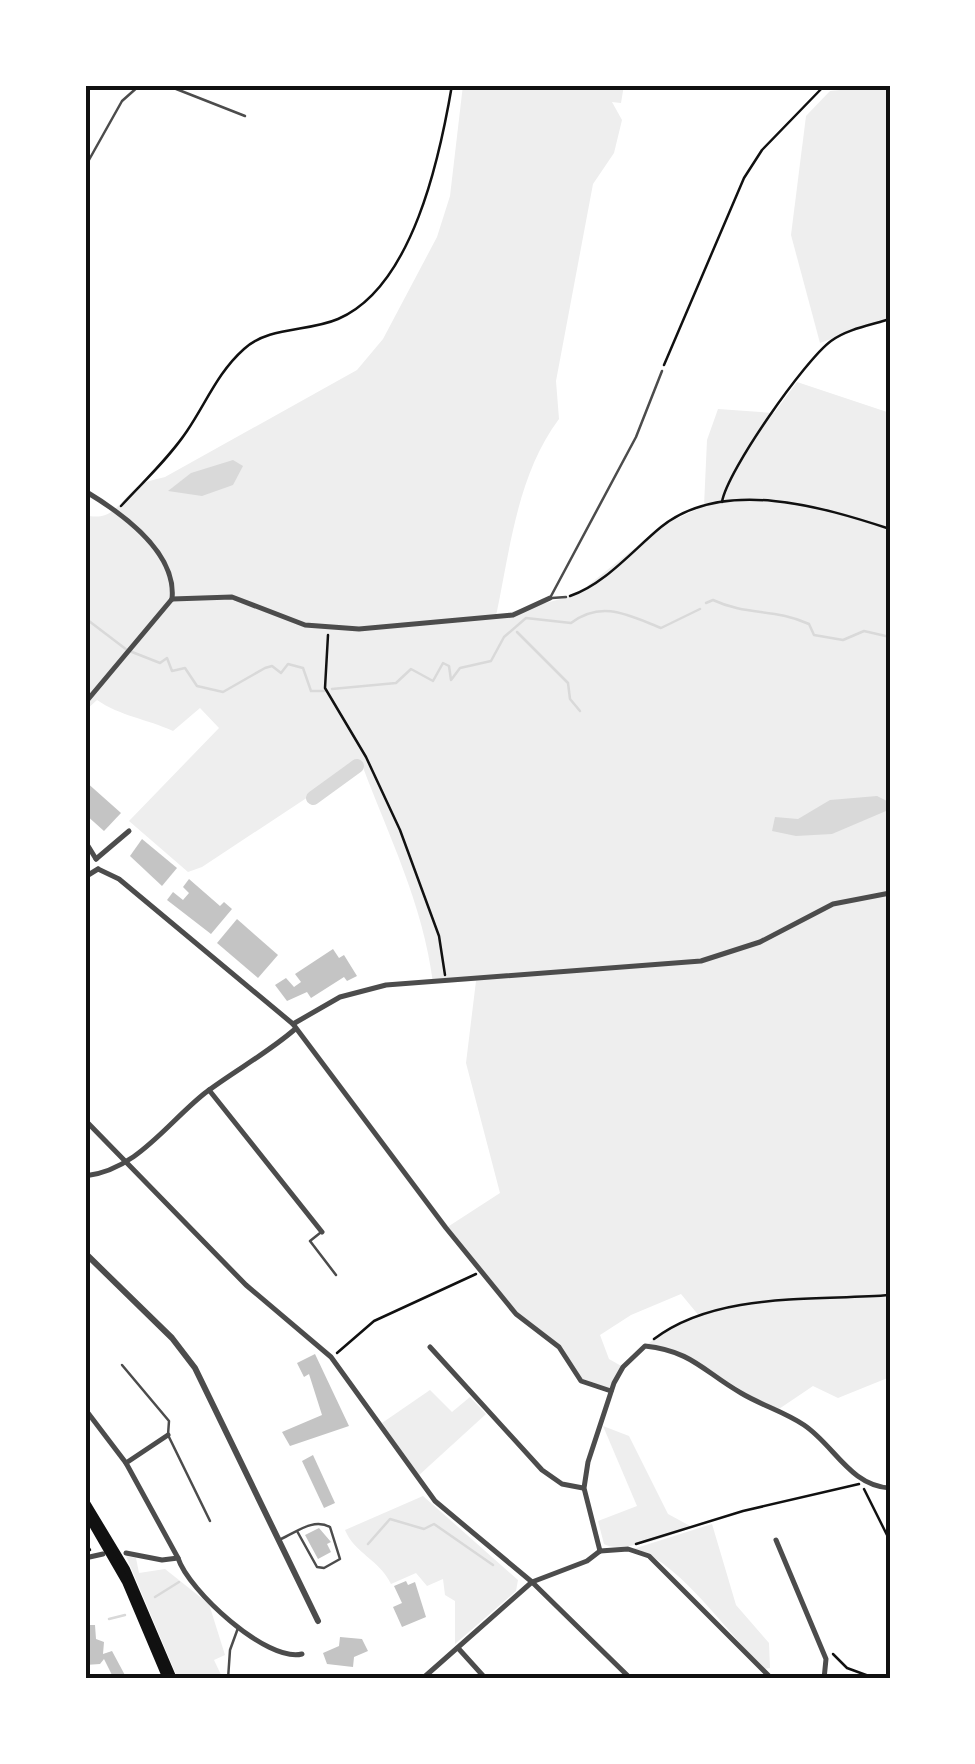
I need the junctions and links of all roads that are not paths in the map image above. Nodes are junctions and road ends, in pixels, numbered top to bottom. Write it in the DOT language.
graph roads {
  1 [pos="140,85"];
  2 [pos="166,85"];
  3 [pos="245,116"];
  4 [pos="85,167"];
  5 [pos="662,371"];
  6 [pos="85,491"];
  7 [pos="550,598"];
  8 [pos="566,598"];
  9 [pos="172,599"];
  10 [pos="85,703"];
  11 [pos="129,831"];
  12 [pos="85,841"];
  13 [pos="96,859"];
  14 [pos="98,869"];
  15 [pos="85,877"];
  16 [pos="890,893"];
  17 [pos="294,1027"];
  18 [pos="209,1090"];
  19 [pos="85,1120"];
  20 [pos="129,1161"];
  21 [pos="85,1176"];
  22 [pos="322,1232"];
  23 [pos="85,1253"];
  24 [pos="336,1275"];
  25 [pos="430,1346"];
  26 [pos="122,1365"];
  27 [pos="611,1392"];
  28 [pos="85,1409"];
  29 [pos="168,1435"];
  30 [pos="126,1463"];
  31 [pos="584,1488"];
  32 [pos="890,1488"];
  33 [pos="85,1501"];
  34 [pos="85,1511"];
  35 [pos="210,1521"];
  36 [pos="298,1531"];
  37 [pos="279,1540"];
  38 [pos="776,1540"];
  39 [pos="600,1550"];
  40 [pos="126,1553"];
  41 [pos="102,1554"];
  42 [pos="89,1557"];
  43 [pos="178,1558"];
  44 [pos="532,1582"];
  45 [pos="318,1621"];
  46 [pos="239,1626"];
  47 [pos="458,1647"];
  48 [pos="302,1654"];
  49 [pos="170,1679"];
  50 [pos="228,1679"];
  51 [pos="422,1679"];
  52 [pos="486,1679"];
  53 [pos="631,1679"];
  54 [pos="772,1679"];
  55 [pos="824,1679"];
  1 -- 4 [label="lane"];
  2 -- 3 [label="lane"];
  5 -- 7 [label="lane"];
  6 -- 9 [label="street"];
  7 -- 8 [label="lane"];
  7 -- 9 [label="street"];
  9 -- 10 [label="street"];
  11 -- 13 [label="street"];
  12 -- 13 [label="street"];
  13 -- 14 [label="street"];
  14 -- 15 [label="street"];
  14 -- 17 [label="street"];
  16 -- 17 [label="street"];
  17 -- 18 [label="street"];
  17 -- 27 [label="street"];
  18 -- 20 [label="street"];
  18 -- 22 [label="street"];
  19 -- 20 [label="street"];
  20 -- 21 [label="street"];
  20 -- 44 [label="street"];
  22 -- 24 [label="lane"];
  23 -- 37 [label="street"];
  25 -- 31 [label="street"];
  26 -- 29 [label="lane"];
  27 -- 31 [label="street"];
  27 -- 32 [label="street"];
  28 -- 30 [label="street"];
  29 -- 30 [label="street"];
  29 -- 35 [label="lane"];
  30 -- 43 [label="street"];
  31 -- 39 [label="street"];
  33 -- 49 [label="highway"];
  34 -- 49 [label="highway"];
  36 -- 36 [label="lane"];
  36 -- 37 [label="lane"];
  37 -- 45 [label="street"];
  38 -- 55 [label="street"];
  39 -- 44 [label="street"];
  39 -- 54 [label="street"];
  40 -- 43 [label="street"];
  41 -- 42 [label="street"];
  43 -- 46 [label="street"];
  44 -- 47 [label="street"];
  44 -- 53 [label="street"];
  46 -- 48 [label="street"];
  46 -- 50 [label="lane"];
  47 -- 51 [label="street"];
  47 -- 52 [label="street"];
}
